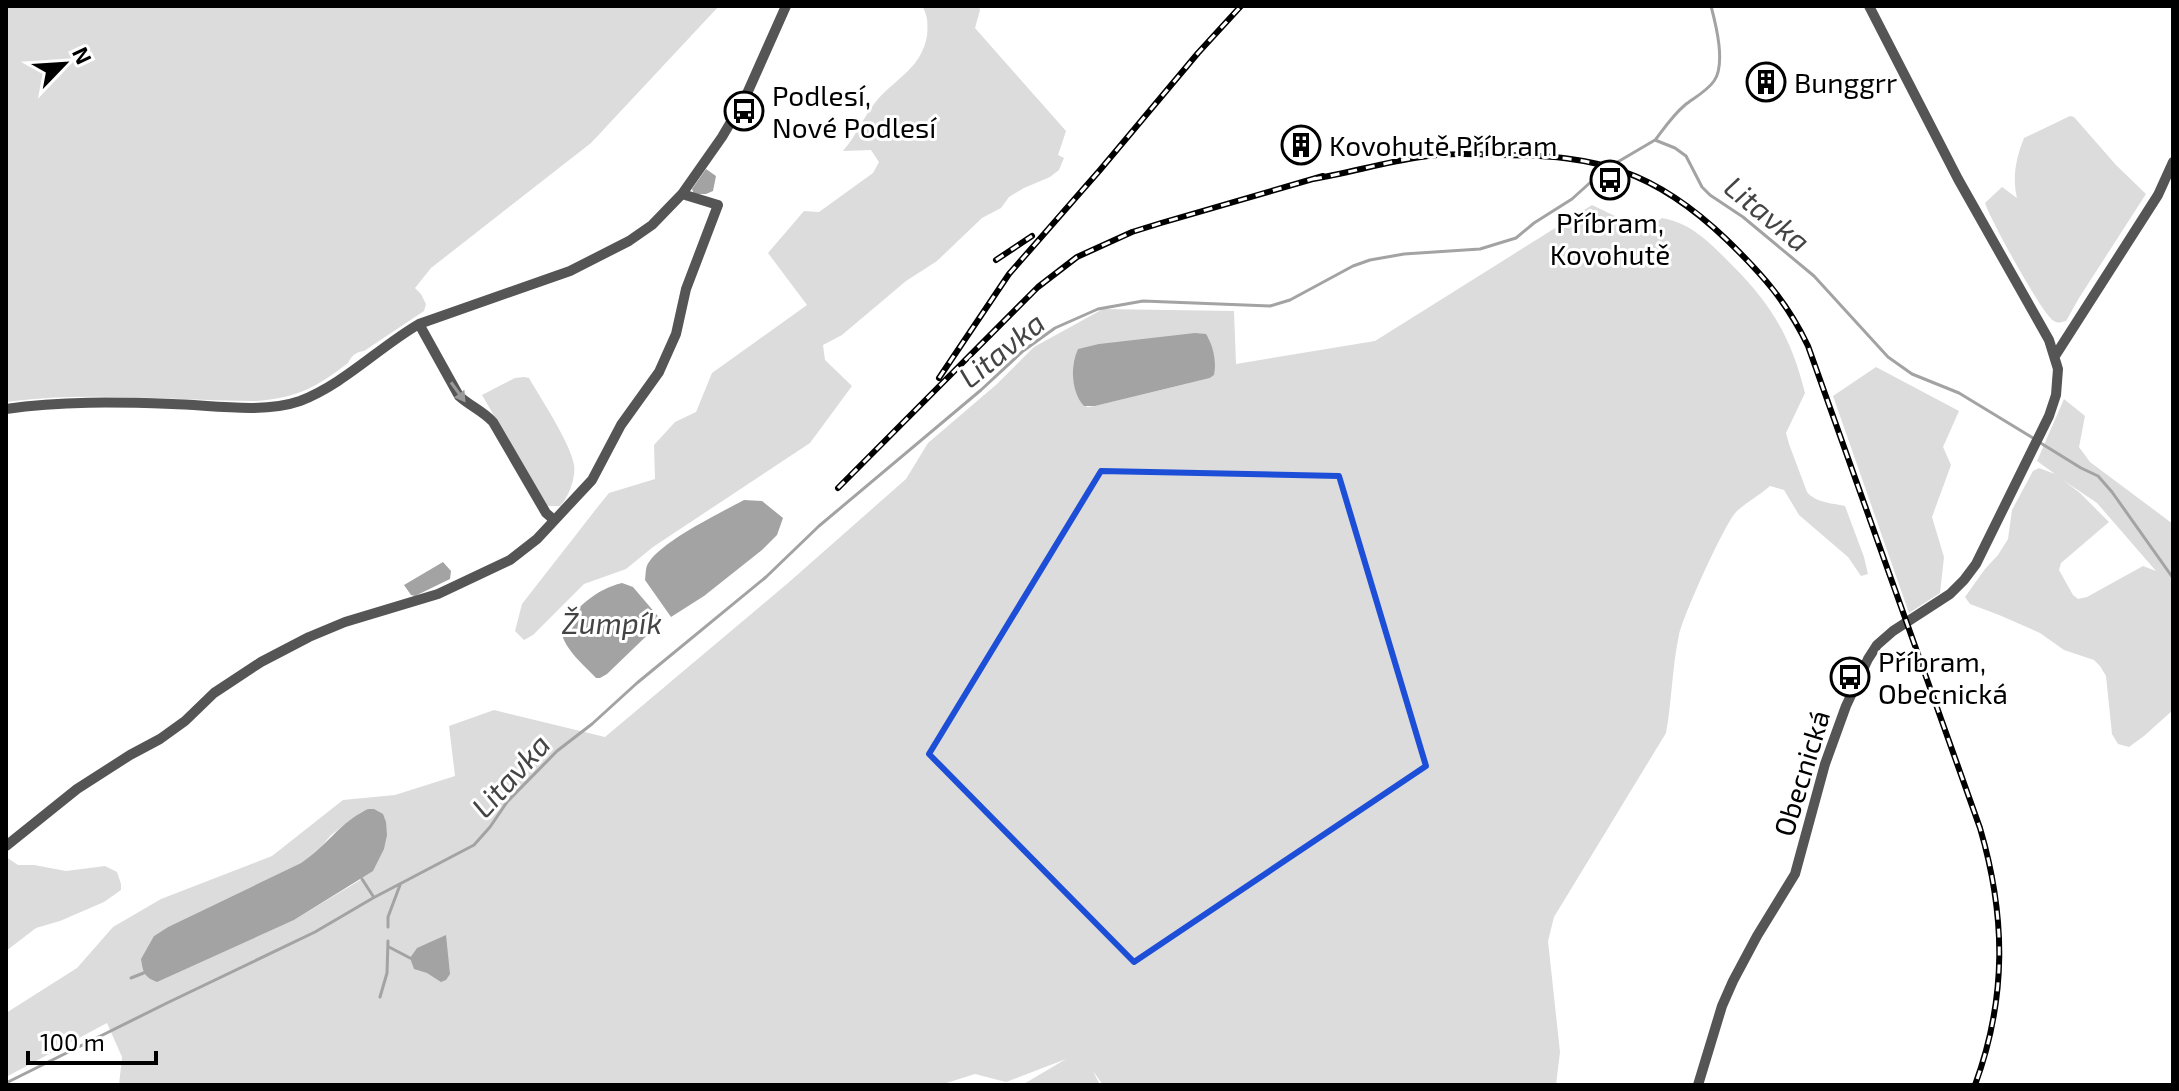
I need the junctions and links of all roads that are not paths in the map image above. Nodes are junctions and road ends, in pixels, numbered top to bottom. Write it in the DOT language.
graph roads {
  1 [pos="786,6"];
  2 [pos="1869,6"];
  3 [pos="2173,162"];
  4 [pos="682,194"];
  5 [pos="419,324"];
  6 [pos="2055,356"];
  7 [pos="6,409"];
  8 [pos="553,519"];
  9 [pos="6,846"];
  10 [pos="1698,1085"];
  1 -- 4 [label="street"];
  2 -- 6 [label="street"];
  3 -- 6 [label="street"];
  4 -- 5 [label="street"];
  4 -- 8 [label="street"];
  5 -- 7 [label="street"];
  5 -- 8 [label="street, one-way"];
  6 -- 10 [label="street, Obecnická"];
  8 -- 9 [label="street"];
}
